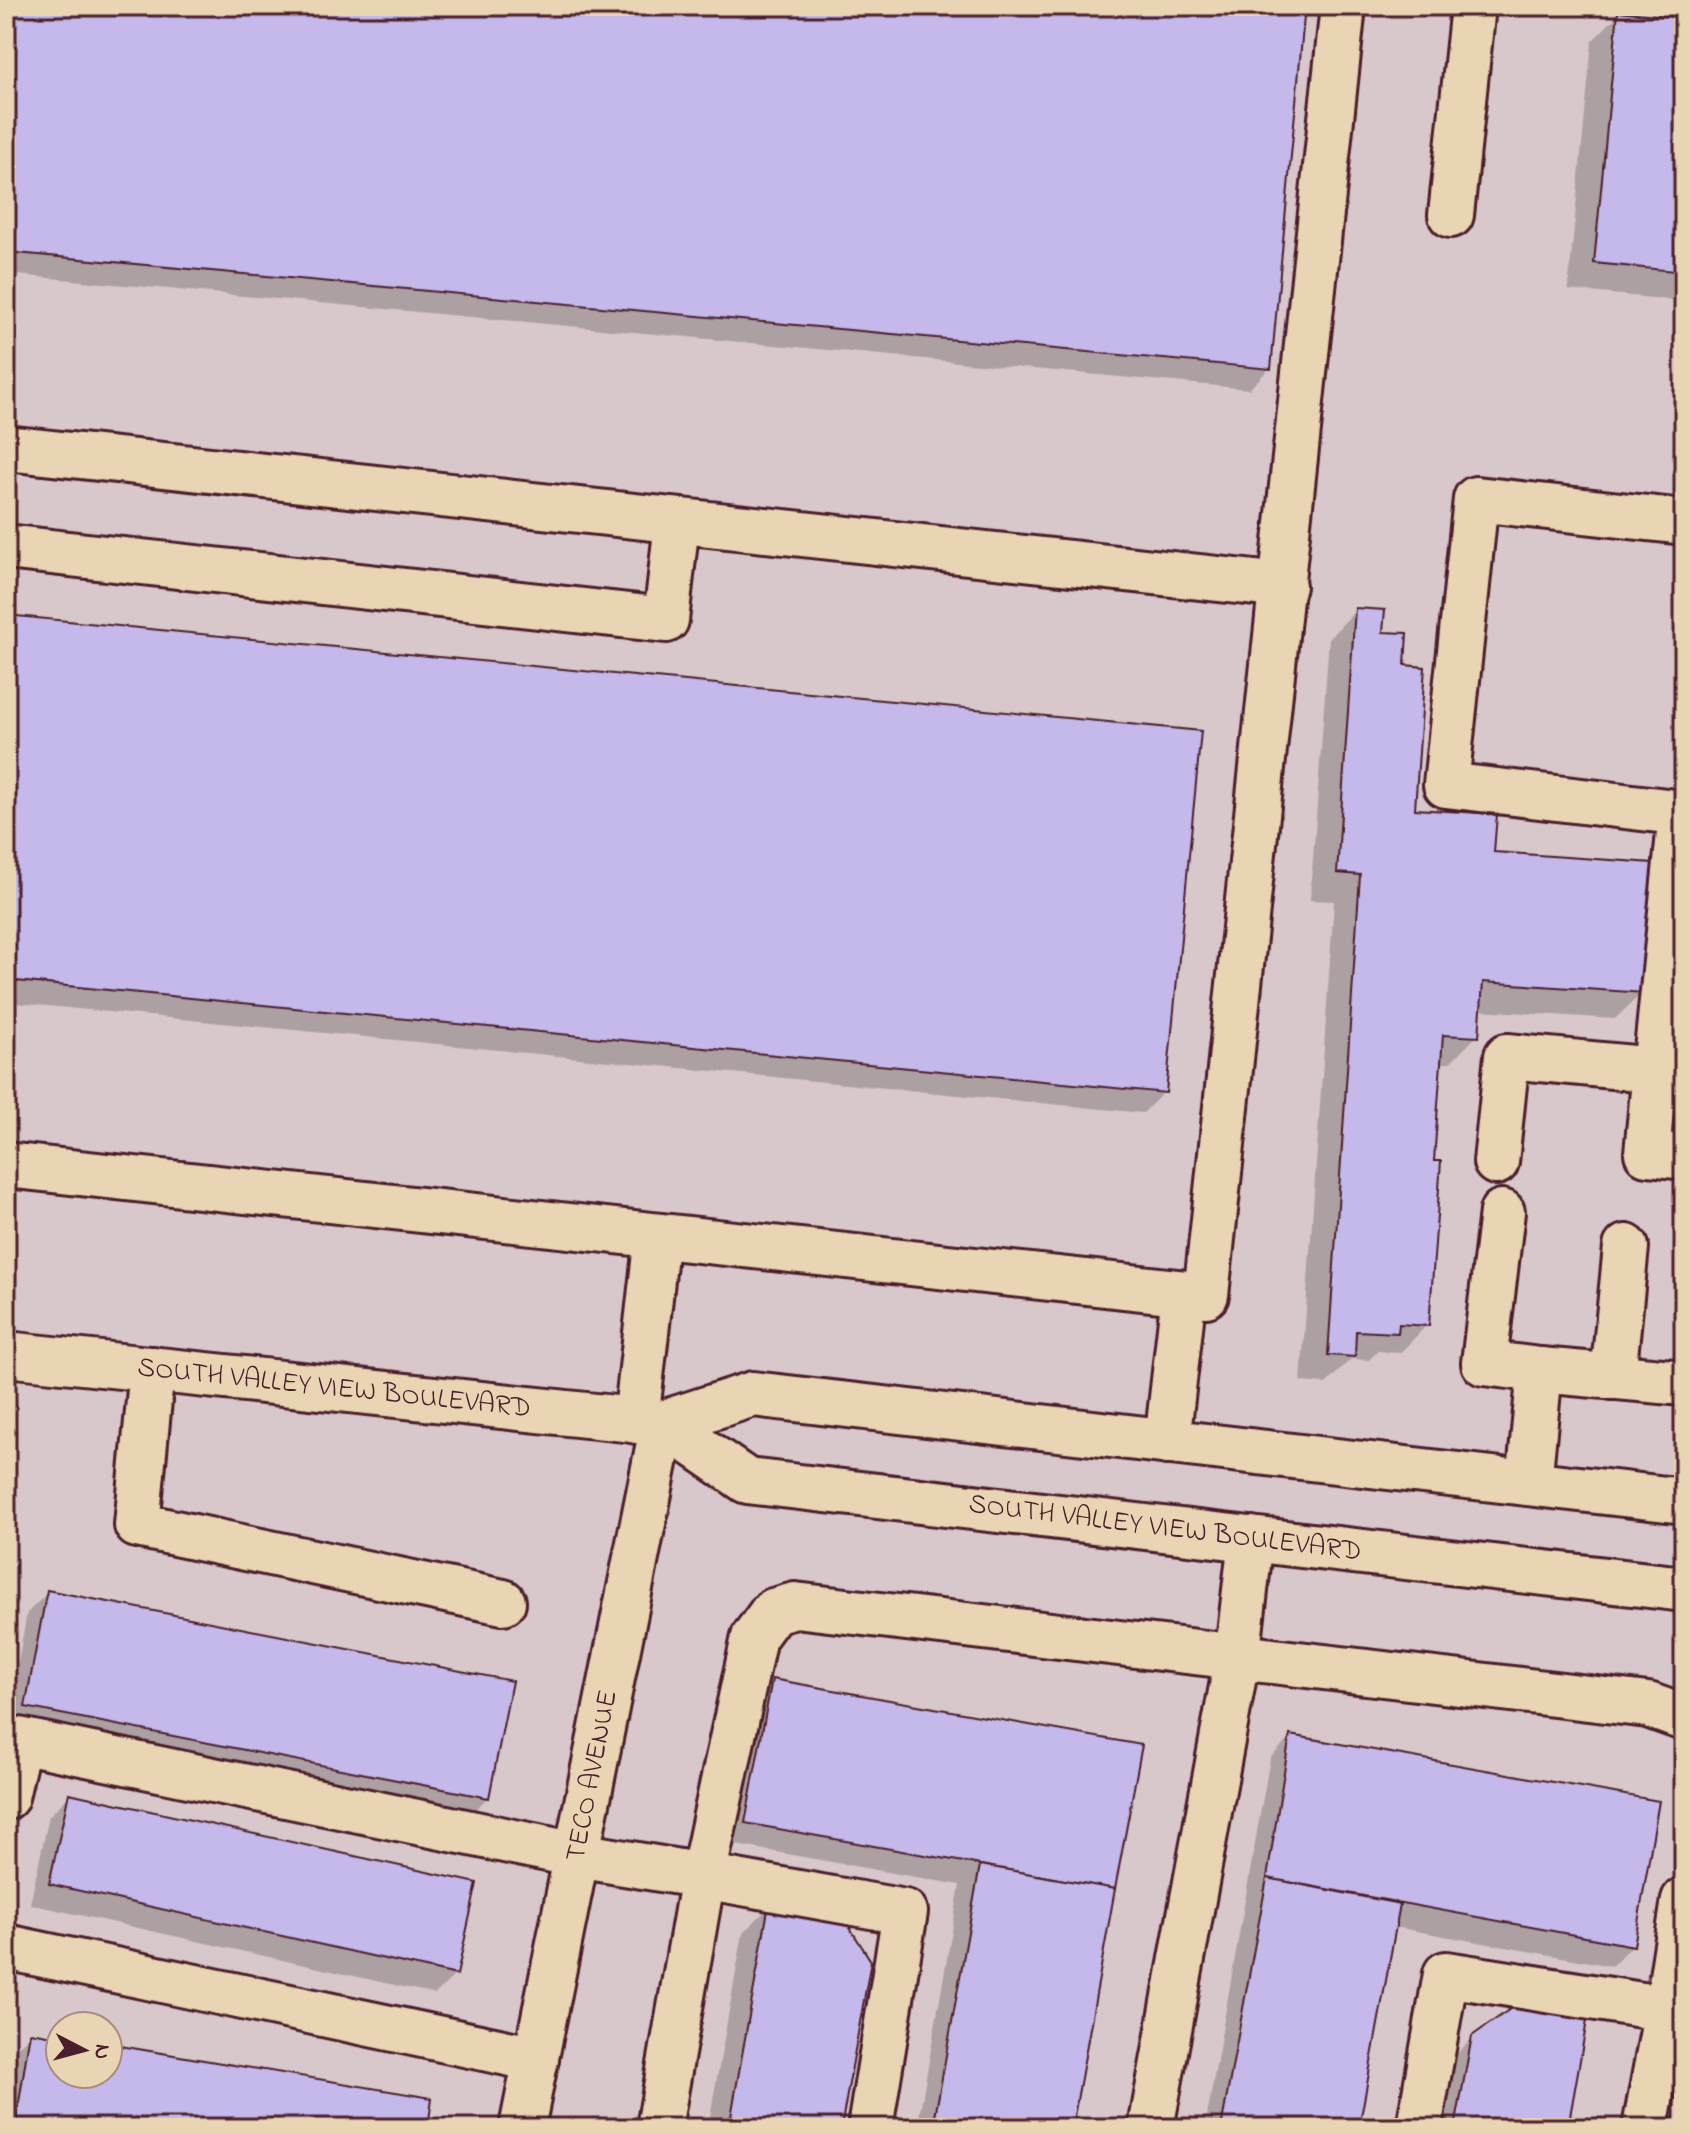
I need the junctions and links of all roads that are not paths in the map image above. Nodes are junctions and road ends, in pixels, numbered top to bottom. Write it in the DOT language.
graph roads {
  1 [pos="1343,6"];
  2 [pos="1473,6"];
  3 [pos="1451,215"];
  4 [pos="6,448"];
  5 [pos="677,522"];
  6 [pos="1684,522"];
  7 [pos="6,547"];
  8 [pos="1283,586"];
  9 [pos="1682,813"];
  10 [pos="1655,1070"];
  11 [pos="1684,1157"];
  12 [pos="1496,1162"];
  13 [pos="6,1165"];
  14 [pos="1502,1212"];
  15 [pos="657,1236"];
  16 [pos="1626,1247"];
  17 [pos="1184,1293"];
  18 [pos="6,1354"];
  19 [pos="152,1369"];
  20 [pos="1540,1370"];
  21 [pos="1613,1377"];
  22 [pos="1684,1383"];
  23 [pos="650,1422"];
  24 [pos="1167,1442"];
  25 [pos="1529,1483"];
  26 [pos="1684,1501"];
  27 [pos="1251,1539"];
  28 [pos="1684,1589"];
  29 [pos="503,1602"];
  30 [pos="1237,1659"];
  31 [pos="1684,1718"];
  32 [pos="6,1797"];
  33 [pos="577,1855"];
  34 [pos="703,1876"];
  35 [pos="1684,1900"];
  36 [pos="6,1947"];
  37 [pos="1676,2011"];
  38 [pos="536,2059"];
  39 [pos="522,2128"];
  40 [pos="659,2128"];
  41 [pos="870,2128"];
  42 [pos="1151,2128"];
  43 [pos="1419,2128"];
  44 [pos="1645,2128"];
  1 -- 8 [label="main road"];
  2 -- 3 [label="main road"];
  4 -- 5 [label="main road"];
  5 -- 7 [label="main road"];
  5 -- 8 [label="main road"];
  6 -- 9 [label="main road"];
  8 -- 17 [label="main road"];
  9 -- 10 [label="main road"];
  10 -- 11 [label="main road"];
  10 -- 12 [label="main road"];
  13 -- 15 [label="main road"];
  14 -- 20 [label="main road"];
  15 -- 17 [label="main road"];
  15 -- 23 [label="main road, TECO AVENUE"];
  16 -- 21 [label="main road"];
  17 -- 24 [label="main road"];
  18 -- 19 [label="main road, SOUTH VALLEY VIEW BOULEVARD"];
  19 -- 23 [label="main road, SOUTH VALLEY VIEW BOULEVARD"];
  19 -- 29 [label="main road"];
  20 -- 21 [label="main road"];
  20 -- 25 [label="main road"];
  21 -- 22 [label="main road"];
  23 -- 24 [label="main road, SOUTH VALLEY VIEW BOULEVARD"];
  23 -- 27 [label="main road, SOUTH VALLEY VIEW BOULEVARD"];
  23 -- 33 [label="main road, TECO AVENUE"];
  24 -- 25 [label="main road, SOUTH VALLEY VIEW BOULEVARD"];
  25 -- 26 [label="main road, SOUTH VALLEY VIEW BOULEVARD"];
  27 -- 28 [label="main road, SOUTH VALLEY VIEW BOULEVARD"];
  27 -- 30 [label="main road"];
  30 -- 31 [label="main road"];
  30 -- 34 [label="main road"];
  30 -- 42 [label="main road"];
  32 -- 33 [label="main road"];
  33 -- 34 [label="main road"];
  33 -- 38 [label="main road, TECO AVENUE"];
  34 -- 40 [label="main road"];
  34 -- 41 [label="main road"];
  35 -- 37 [label="main road"];
  36 -- 38 [label="main road"];
  37 -- 43 [label="main road"];
  37 -- 44 [label="main road"];
  38 -- 39 [label="main road, TECO AVENUE"];
}
